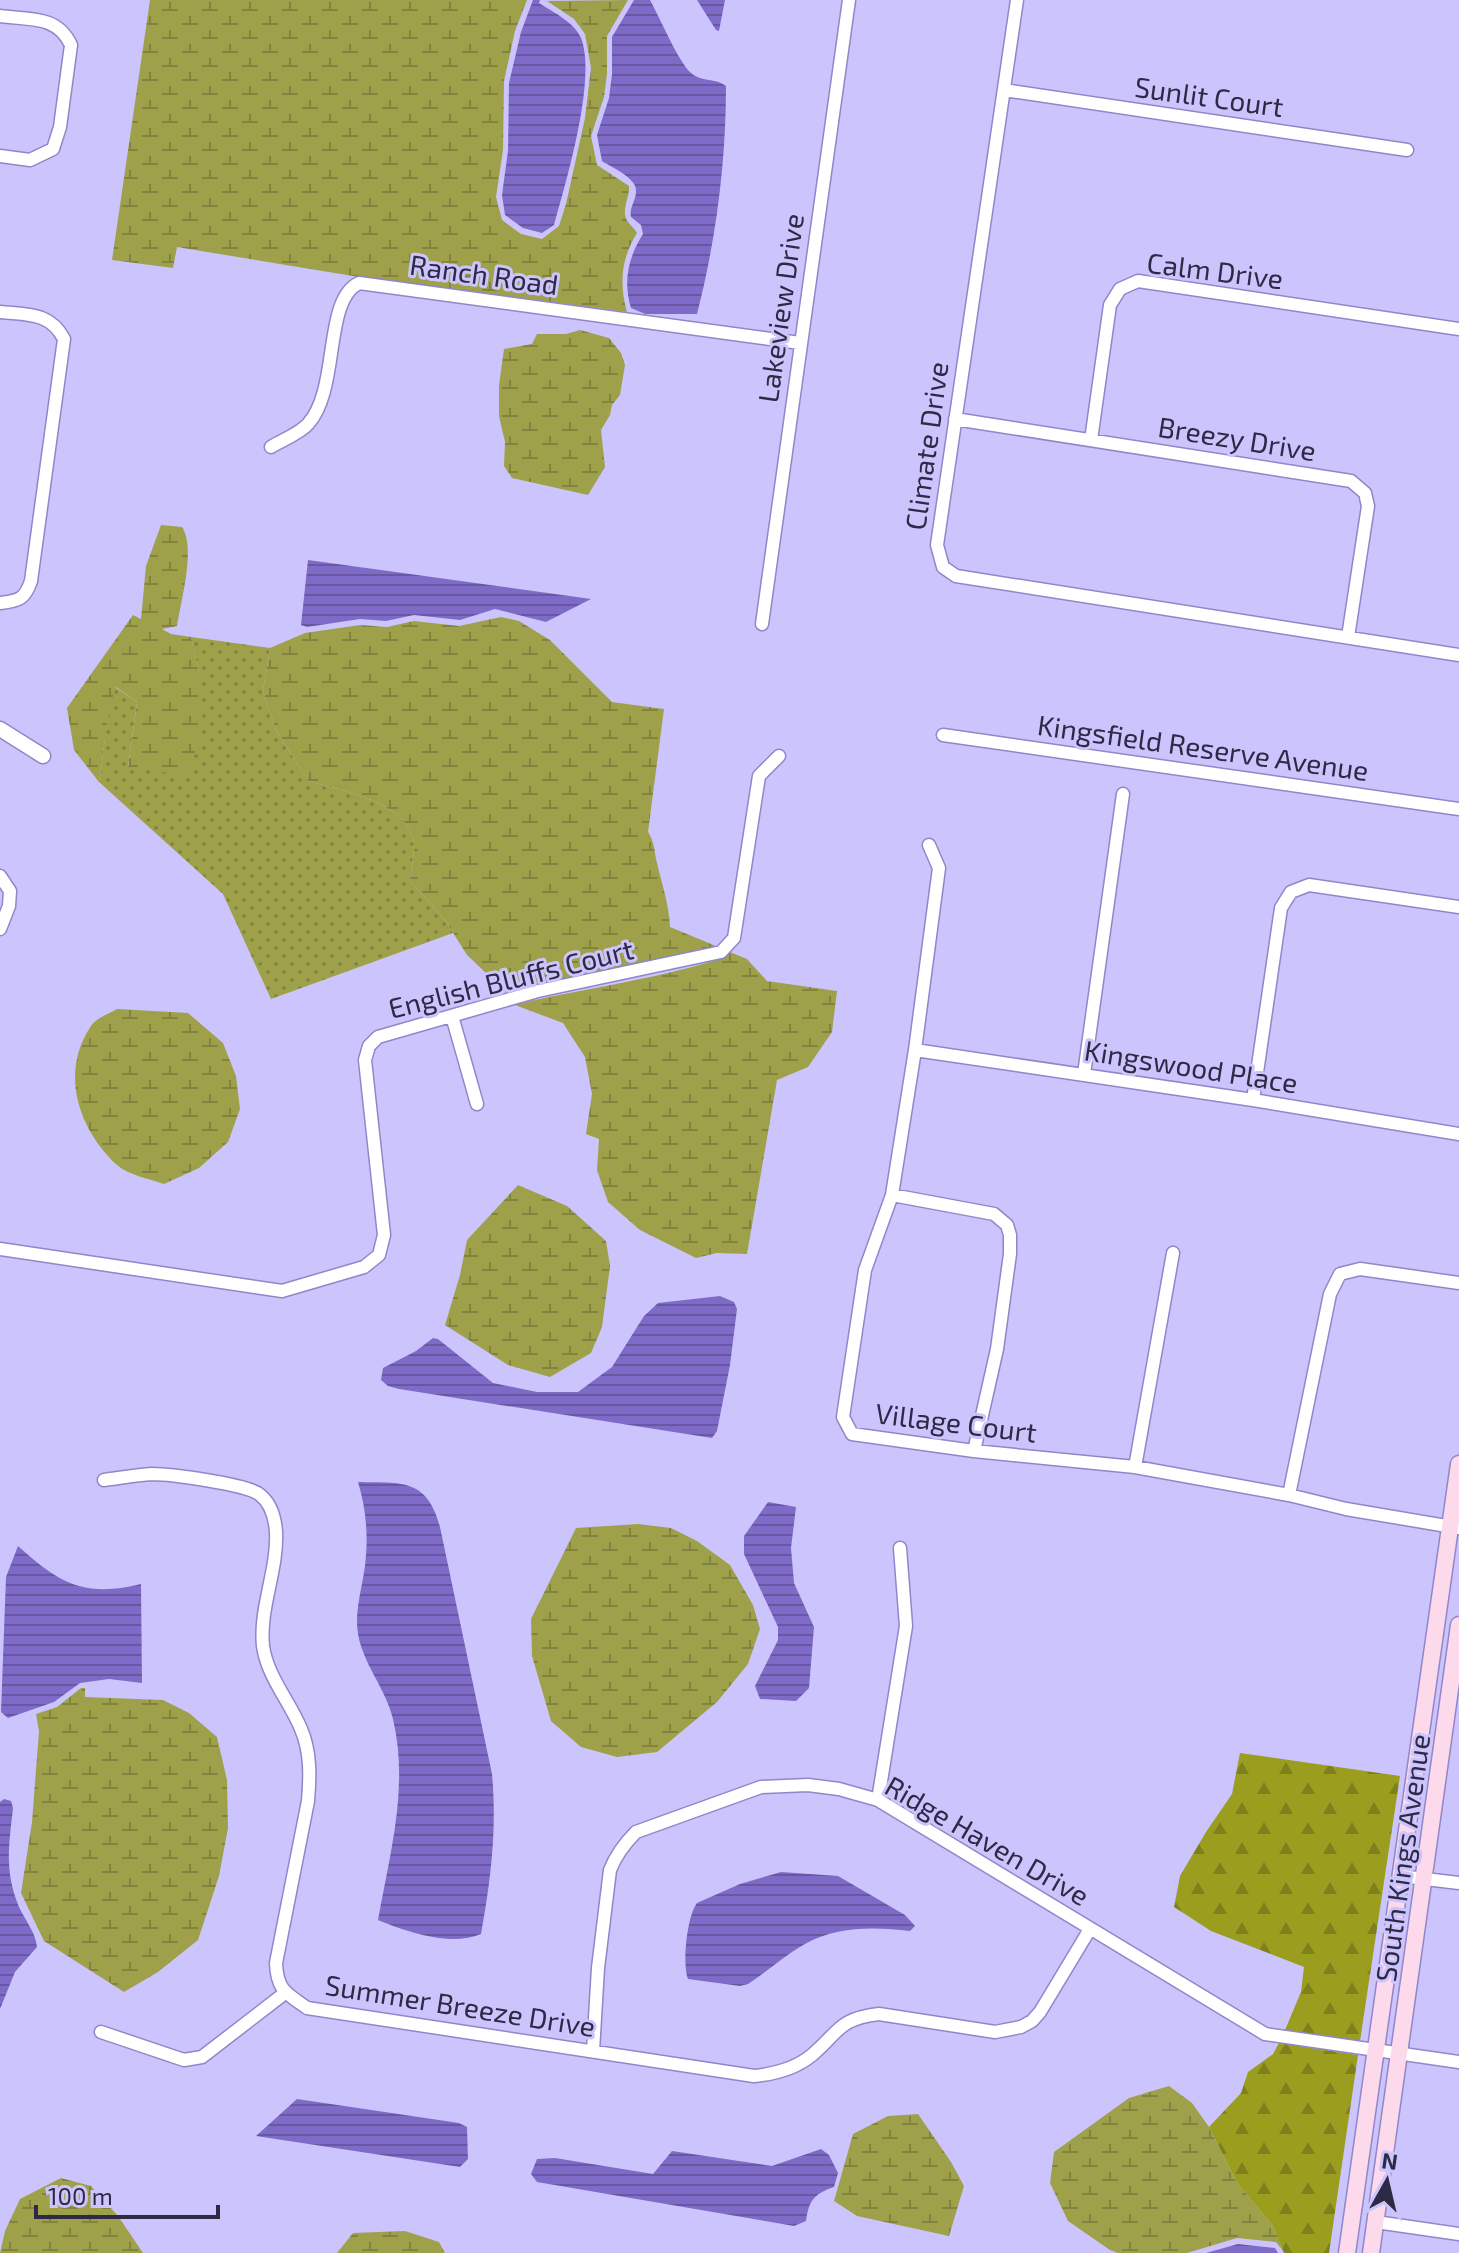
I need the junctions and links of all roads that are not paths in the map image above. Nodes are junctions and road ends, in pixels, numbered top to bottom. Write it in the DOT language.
graph roads {
  1 [pos="849,0"];
  2 [pos="1017,0"];
  3 [pos="0,16"];
  4 [pos="1004,90"];
  5 [pos="1407,150"];
  6 [pos="0,156"];
  7 [pos="0,312"];
  8 [pos="1459,329"];
  9 [pos="800,343"];
  10 [pos="955,419"];
  11 [pos="1091,440"];
  12 [pos="271,447"];
  13 [pos="0,603"];
  14 [pos="762,624"];
  15 [pos="1348,637"];
  16 [pos="1459,655"];
  17 [pos="0,729"];
  18 [pos="943,735"];
  19 [pos="43,756"];
  20 [pos="779,756"];
  21 [pos="1123,794"];
  22 [pos="1458,809"];
  23 [pos="929,845"];
  24 [pos="0,876"];
  25 [pos="1459,907"];
  26 [pos="0,929"];
  27 [pos="452,1016"];
  28 [pos="915,1050"];
  29 [pos="1084,1074"];
  30 [pos="1253,1100"];
  31 [pos="477,1104"];
  32 [pos="1459,1134"];
  33 [pos="892,1195"];
  34 [pos="0,1249"];
  35 [pos="1173,1253"];
  36 [pos="1459,1283"];
  37 [pos="974,1451"];
  38 [pos="1459,1464"];
  39 [pos="1135,1467"];
  40 [pos="104,1480"];
  41 [pos="1289,1495"];
  42 [pos="1456,1501"];
  43 [pos="1455,1527"];
  44 [pos="900,1548"];
  45 [pos="1459,1625"];
  46 [pos="1427,1690"];
  47 [pos="1450,1694"];
  48 [pos="878,1800"];
  49 [pos="1400,1876"];
  50 [pos="1423,1879"];
  51 [pos="1459,1883"];
  52 [pos="1090,1929"];
  53 [pos="285,1993"];
  54 [pos="101,2032"];
  55 [pos="593,2051"];
  56 [pos="1376,2051"];
  57 [pos="1399,2054"];
  58 [pos="1459,2062"];
  59 [pos="1376,2222"];
  60 [pos="1459,2234"];
  61 [pos="1347,2253"];
  62 [pos="1371,2253"];
  1 -- 9 [label="street, Lakeview Drive"];
  2 -- 4 [label="street, Climate Drive"];
  3 -- 6 [label="street"];
  4 -- 5 [label="street, Sunlit Court"];
  4 -- 10 [label="street, Climate Drive"];
  7 -- 13 [label="street"];
  8 -- 11 [label="street, Calm Drive"];
  9 -- 12 [label="street, Ranch Road"];
  9 -- 14 [label="street, Lakeview Drive"];
  10 -- 11 [label="street, Breezy Drive"];
  10 -- 15 [label="street, Climate Drive"];
  11 -- 15 [label="street, Breezy Drive"];
  15 -- 16 [label="street, Climate Drive"];
  17 -- 19 [label="street"];
  18 -- 22 [label="street, Kingsfield Reserve Avenue"];
  20 -- 27 [label="street, English Bluffs Court"];
  21 -- 29 [label="street"];
  23 -- 28 [label="street, Village Court"];
  24 -- 26 [label="street"];
  25 -- 30 [label="street"];
  27 -- 31 [label="street"];
  27 -- 34 [label="street, English Bluffs Court"];
  28 -- 29 [label="street, Kingswood Place"];
  28 -- 33 [label="street, Village Court"];
  29 -- 30 [label="street, Kingswood Place"];
  30 -- 32 [label="street, Kingswood Place"];
  33 -- 37 [label="street"];
  33 -- 37 [label="street, Village Court"];
  35 -- 39 [label="street"];
  36 -- 41 [label="street"];
  37 -- 39 [label="street, Village Court"];
  38 -- 42 [label="main road, South Kings Avenue"];
  39 -- 41 [label="street, Village Court"];
  40 -- 53 [label="street, Summer Breeze Drive"];
  41 -- 43 [label="street, Village Court"];
  42 -- 43 [label="main road, South Kings Avenue"];
  43 -- 46 [label="main road, South Kings Avenue"];
  44 -- 48 [label="street"];
  45 -- 47 [label="main road, South Kings Avenue"];
  46 -- 47 [label="main road"];
  46 -- 49 [label="main road, South Kings Avenue"];
  47 -- 50 [label="main road, South Kings Avenue"];
  48 -- 52 [label="street, Ridge Haven Drive"];
  48 -- 55 [label="street, Ridge Haven Drive"];
  49 -- 50 [label="street"];
  49 -- 56 [label="main road, South Kings Avenue"];
  50 -- 51 [label="street"];
  50 -- 57 [label="main road, South Kings Avenue"];
  52 -- 55 [label="street, Summer Breeze Drive"];
  52 -- 56 [label="street, Ridge Haven Drive"];
  53 -- 54 [label="street"];
  53 -- 55 [label="street, Summer Breeze Drive"];
  56 -- 57 [label="street, Ridge Haven Drive"];
  56 -- 61 [label="main road, South Kings Avenue"];
  57 -- 58 [label="street, Ridge Haven Drive"];
  57 -- 59 [label="main road, South Kings Avenue"];
  59 -- 60 [label="street"];
  59 -- 62 [label="main road, South Kings Avenue"];
}
